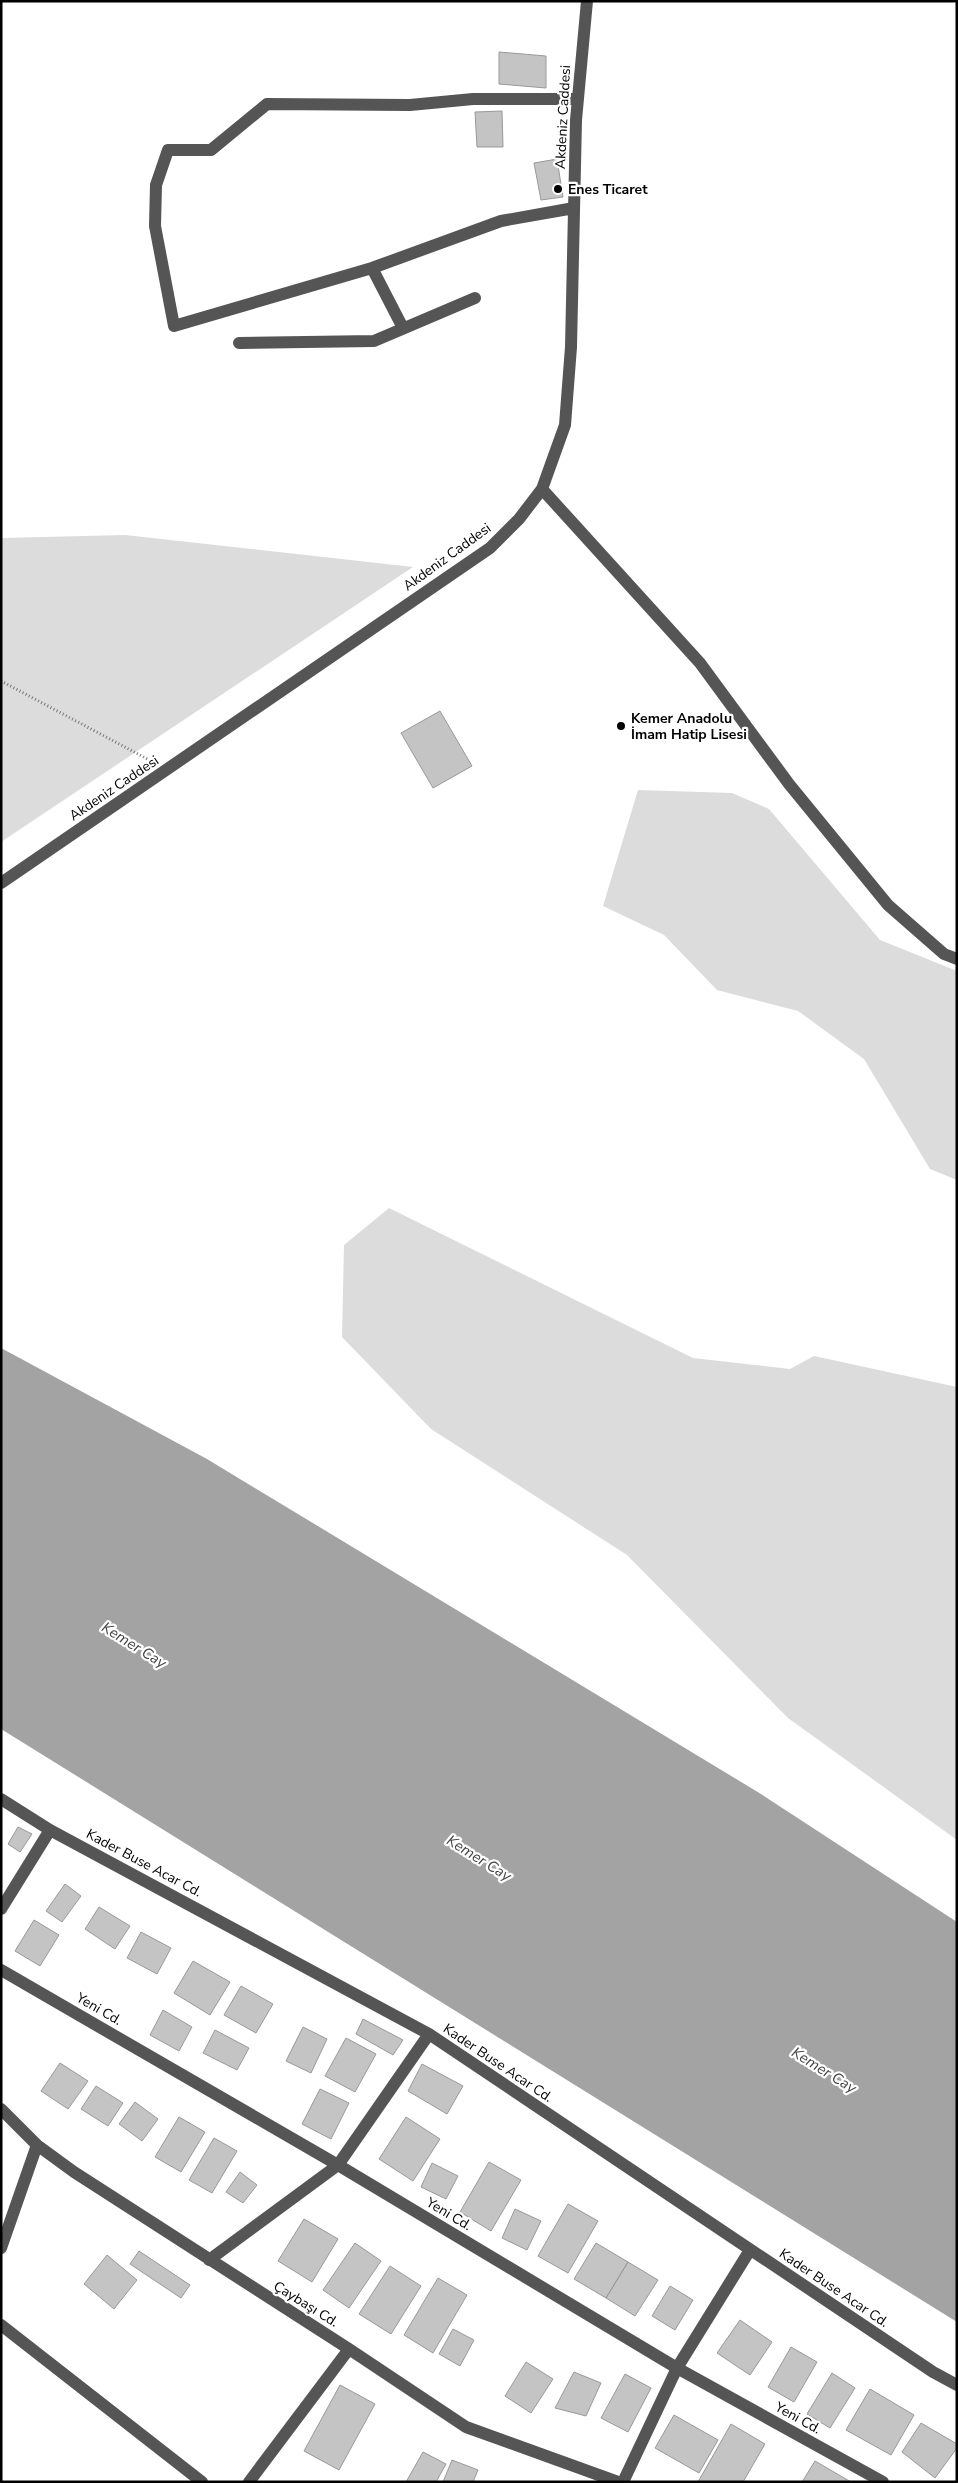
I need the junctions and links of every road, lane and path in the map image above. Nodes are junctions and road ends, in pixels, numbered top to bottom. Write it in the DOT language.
graph roads {
  1 [pos="587,1"];
  2 [pos="578,99"];
  3 [pos="574,208"];
  4 [pos="372,268"];
  5 [pos="475,298"];
  6 [pos="403,328"];
  7 [pos="239,343"];
  8 [pos="542,489"];
  9 [pos="1,682"];
  10 [pos="166,770"];
  11 [pos="1,883"];
  12 [pos="957,959"];
  13 [pos="1,1799"];
  14 [pos="50,1830"];
  15 [pos="1,1909"];
  16 [pos="1,1970"];
  17 [pos="429,2034"];
  18 [pos="1,2109"];
  19 [pos="37,2145"];
  20 [pos="338,2165"];
  21 [pos="1,2248"];
  22 [pos="750,2250"];
  23 [pos="209,2260"];
  24 [pos="1,2325"];
  25 [pos="349,2349"];
  26 [pos="677,2368"];
  27 [pos="957,2385"];
  28 [pos="202,2482"];
  29 [pos="249,2482"];
  30 [pos="618,2482"];
  31 [pos="623,2482"];
  32 [pos="883,2482"];
  1 -- 2 [label="street, Akdeniz Caddesi"];
  2 -- 3 [label="street, Akdeniz Caddesi"];
  2 -- 4 [label="street"];
  3 -- 4 [label="street"];
  3 -- 8 [label="street, Akdeniz Caddesi"];
  4 -- 6 [label="street"];
  5 -- 6 [label="street"];
  6 -- 7 [label="street"];
  8 -- 10 [label="street, Akdeniz Caddesi"];
  8 -- 12 [label="street"];
  9 -- 10 [label="path"];
  10 -- 11 [label="street, Akdeniz Caddesi"];
  13 -- 14 [label="street, Kader Buse Acar Cd."];
  14 -- 15 [label="street"];
  14 -- 17 [label="street, Kader Buse Acar Cd."];
  16 -- 20 [label="street, Yeni Cd."];
  17 -- 20 [label="street"];
  17 -- 22 [label="street, Kader Buse Acar Cd."];
  18 -- 19 [label="street, Çaybaşı Cd."];
  19 -- 21 [label="street"];
  19 -- 23 [label="street, Çaybaşı Cd."];
  20 -- 23 [label="street"];
  20 -- 26 [label="street, Yeni Cd."];
  22 -- 26 [label="street"];
  22 -- 27 [label="street, Kader Buse Acar Cd."];
  23 -- 25 [label="street, Çaybaşı Cd."];
  24 -- 28 [label="street"];
  25 -- 29 [label="street"];
  25 -- 30 [label="street, Çaybaşı Cd."];
  26 -- 31 [label="street"];
  26 -- 32 [label="street, Yeni Cd."];
}
